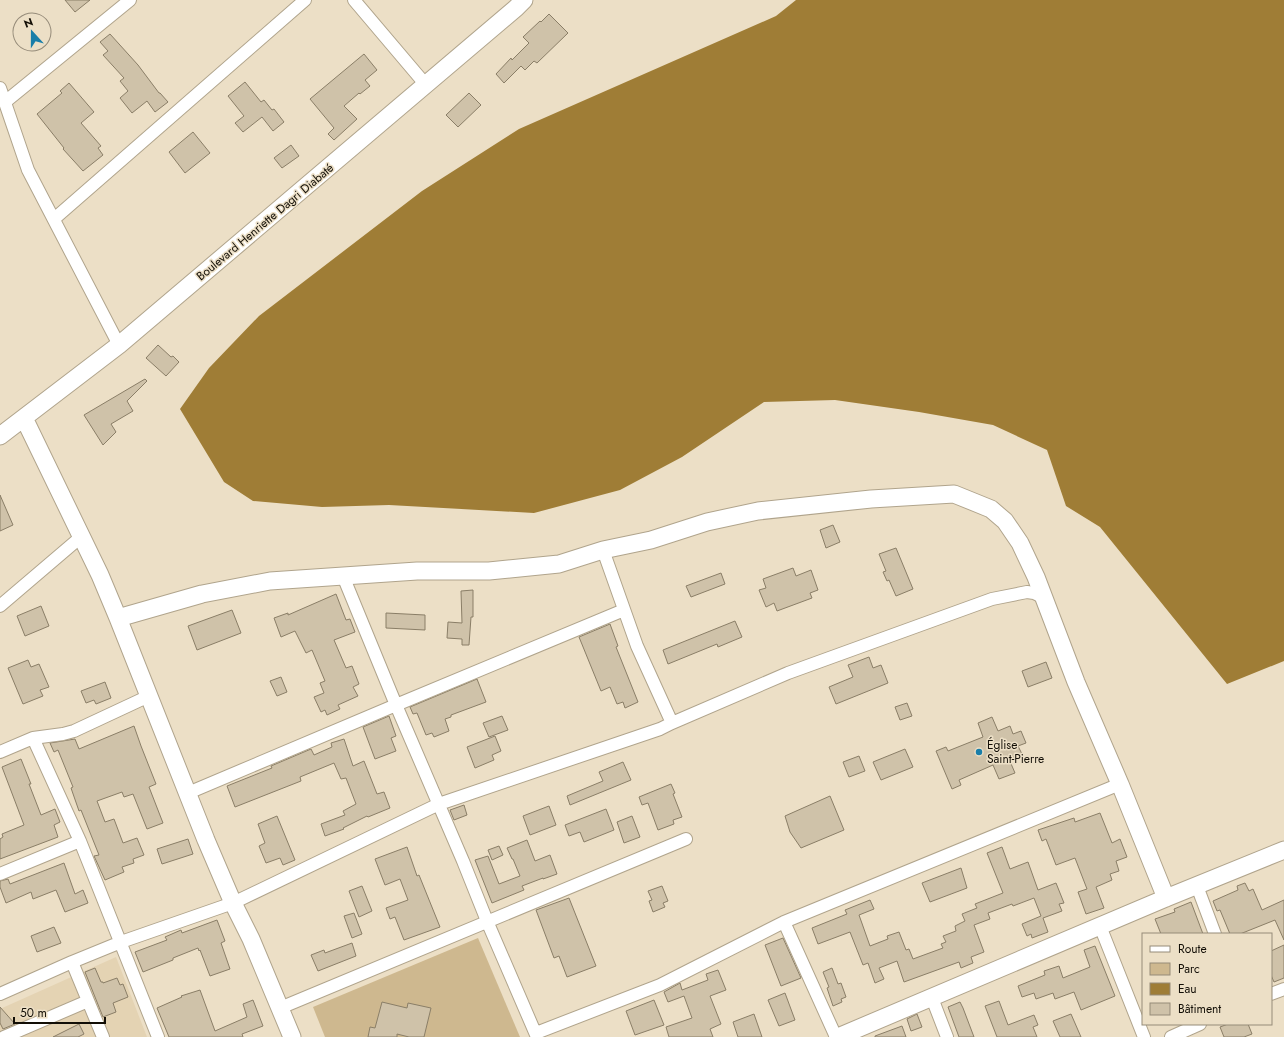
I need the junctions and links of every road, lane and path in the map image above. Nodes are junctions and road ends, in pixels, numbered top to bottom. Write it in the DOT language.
graph roads {
  1 [pos="130,0"];
  2 [pos="305,0"];
  3 [pos="354,0"];
  4 [pos="524,0"];
  5 [pos="426,85"];
  6 [pos="0,88"];
  7 [pos="5,102"];
  8 [pos="54,219"];
  9 [pos="119,345"];
  10 [pos="24,418"];
  11 [pos="0,436"];
  12 [pos="82,536"];
  13 [pos="604,550"];
  14 [pos="343,576"];
  15 [pos="1044,598"];
  16 [pos="0,606"];
  17 [pos="624,610"];
  18 [pos="118,618"];
  19 [pos="149,696"];
  20 [pos="396,705"];
  21 [pos="672,723"];
  22 [pos="33,738"];
  23 [pos="0,752"];
  24 [pos="1120,784"];
  25 [pos="188,793"];
  26 [pos="439,804"];
  27 [pos="686,839"];
  28 [pos="80,841"];
  29 [pos="1284,850"];
  30 [pos="0,874"];
  31 [pos="1197,886"];
  32 [pos="1166,898"];
  33 [pos="233,903"];
  34 [pos="487,921"];
  35 [pos="784,922"];
  36 [pos="1100,926"];
  37 [pos="1215,933"];
  38 [pos="121,942"];
  39 [pos="72,962"];
  40 [pos="1284,989"];
  41 [pos="0,994"];
  42 [pos="1272,994"];
  43 [pos="932,998"];
  44 [pos="88,1001"];
  45 [pos="280,1008"];
  46 [pos="1198,1025"];
  47 [pos="537,1035"];
  48 [pos="4,1037"];
  49 [pos="103,1037"];
  50 [pos="158,1037"];
  51 [pos="292,1037"];
  52 [pos="837,1037"];
  53 [pos="947,1037"];
  54 [pos="1144,1037"];
  55 [pos="1171,1037"];
  1 -- 7 [label="street"];
  2 -- 8 [label="street"];
  3 -- 5 [label="street"];
  4 -- 5 [label="street, Boulevard Henriette Dagri Diabaté"];
  5 -- 9 [label="street, Boulevard Henriette Dagri Diabaté"];
  6 -- 7 [label="street"];
  7 -- 8 [label="street"];
  8 -- 9 [label="street"];
  9 -- 10 [label="street, Boulevard Henriette Dagri Diabaté"];
  10 -- 11 [label="street, Boulevard Henriette Dagri Diabaté"];
  10 -- 12 [label="street"];
  12 -- 16 [label="street"];
  12 -- 18 [label="street"];
  13 -- 14 [label="street"];
  13 -- 15 [label="street"];
  13 -- 17 [label="street"];
  14 -- 18 [label="street"];
  14 -- 20 [label="street"];
  15 -- 21 [label="street"];
  15 -- 24 [label="street"];
  17 -- 20 [label="street"];
  17 -- 21 [label="street"];
  18 -- 19 [label="street"];
  19 -- 22 [label="street"];
  19 -- 25 [label="street"];
  20 -- 25 [label="street"];
  20 -- 26 [label="street"];
  21 -- 26 [label="street"];
  22 -- 23 [label="street"];
  22 -- 28 [label="street"];
  24 -- 32 [label="street"];
  24 -- 35 [label="street"];
  25 -- 33 [label="street"];
  26 -- 33 [label="street"];
  26 -- 34 [label="street"];
  27 -- 34 [label="street"];
  28 -- 30 [label="street"];
  28 -- 38 [label="street"];
  29 -- 31 [label="street"];
  31 -- 32 [label="street"];
  31 -- 37 [label="street"];
  32 -- 36 [label="street"];
  33 -- 38 [label="street"];
  33 -- 45 [label="street"];
  34 -- 45 [label="street"];
  34 -- 47 [label="street"];
  35 -- 47 [label="street"];
  35 -- 52 [label="street"];
  36 -- 43 [label="street"];
  36 -- 54 [label="street"];
  38 -- 39 [label="street"];
  38 -- 50 [label="street"];
  39 -- 41 [label="street"];
  39 -- 44 [label="street"];
  40 -- 42 [label="street"];
  43 -- 52 [label="street"];
  43 -- 53 [label="street"];
  44 -- 48 [label="street"];
  44 -- 49 [label="street"];
  45 -- 51 [label="street"];
  46 -- 55 [label="street"];
}
